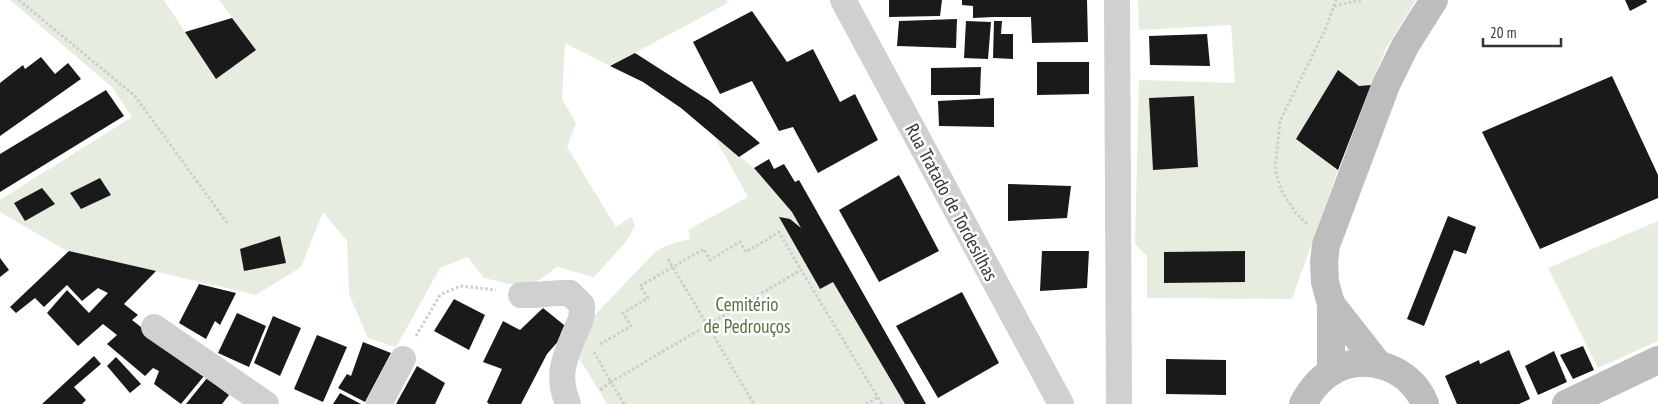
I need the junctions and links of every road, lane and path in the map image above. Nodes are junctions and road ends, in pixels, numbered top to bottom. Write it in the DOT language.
graph roads {
  1 [pos="19,0"];
  2 [pos="843,0"];
  3 [pos="1117,0"];
  4 [pos="1336,0"];
  5 [pos="1362,0"];
  6 [pos="1434,0"];
  7 [pos="1334,6"];
  8 [pos="228,224"];
  9 [pos="1326,245"];
  10 [pos="668,259"];
  11 [pos="673,268"];
  12 [pos="802,270"];
  13 [pos="521,295"];
  14 [pos="1331,304"];
  15 [pos="707,326"];
  16 [pos="154,327"];
  17 [pos="403,359"];
  18 [pos="1658,360"];
  19 [pos="1378,364"];
  20 [pos="1331,372"];
  21 [pos="611,382"];
  22 [pos="599,392"];
  23 [pos="878,397"];
  24 [pos="266,404"];
  25 [pos="379,404"];
  26 [pos="568,404"];
  27 [pos="624,404"];
  28 [pos="754,404"];
  29 [pos="866,404"];
  30 [pos="882,404"];
  31 [pos="1061,404"];
  32 [pos="1119,404"];
  33 [pos="1303,404"];
  34 [pos="1426,404"];
  35 [pos="1566,404"];
  1 -- 8 [label="path"];
  2 -- 31 [label="street, Rua Tratado de Tordesilhas"];
  3 -- 32 [label="street"];
  4 -- 7 [label="path"];
  5 -- 7 [label="path"];
  6 -- 9 [label="street"];
  7 -- 9 [label="path"];
  9 -- 14 [label="street"];
  10 -- 11 [label="path"];
  11 -- 12 [label="path"];
  11 -- 15 [label="path"];
  11 -- 21 [label="path"];
  12 -- 15 [label="path"];
  12 -- 23 [label="path"];
  13 -- 17 [label="path"];
  13 -- 26 [label="street"];
  14 -- 19 [label="street"];
  14 -- 20 [label="street"];
  15 -- 21 [label="path"];
  15 -- 28 [label="path"];
  16 -- 24 [label="street"];
  17 -- 25 [label="street"];
  18 -- 35 [label="street"];
  19 -- 20 [label="street"];
  19 -- 34 [label="street"];
  20 -- 33 [label="street"];
  21 -- 22 [label="path"];
  21 -- 27 [label="path"];
  23 -- 29 [label="path"];
  23 -- 30 [label="path"];
}
